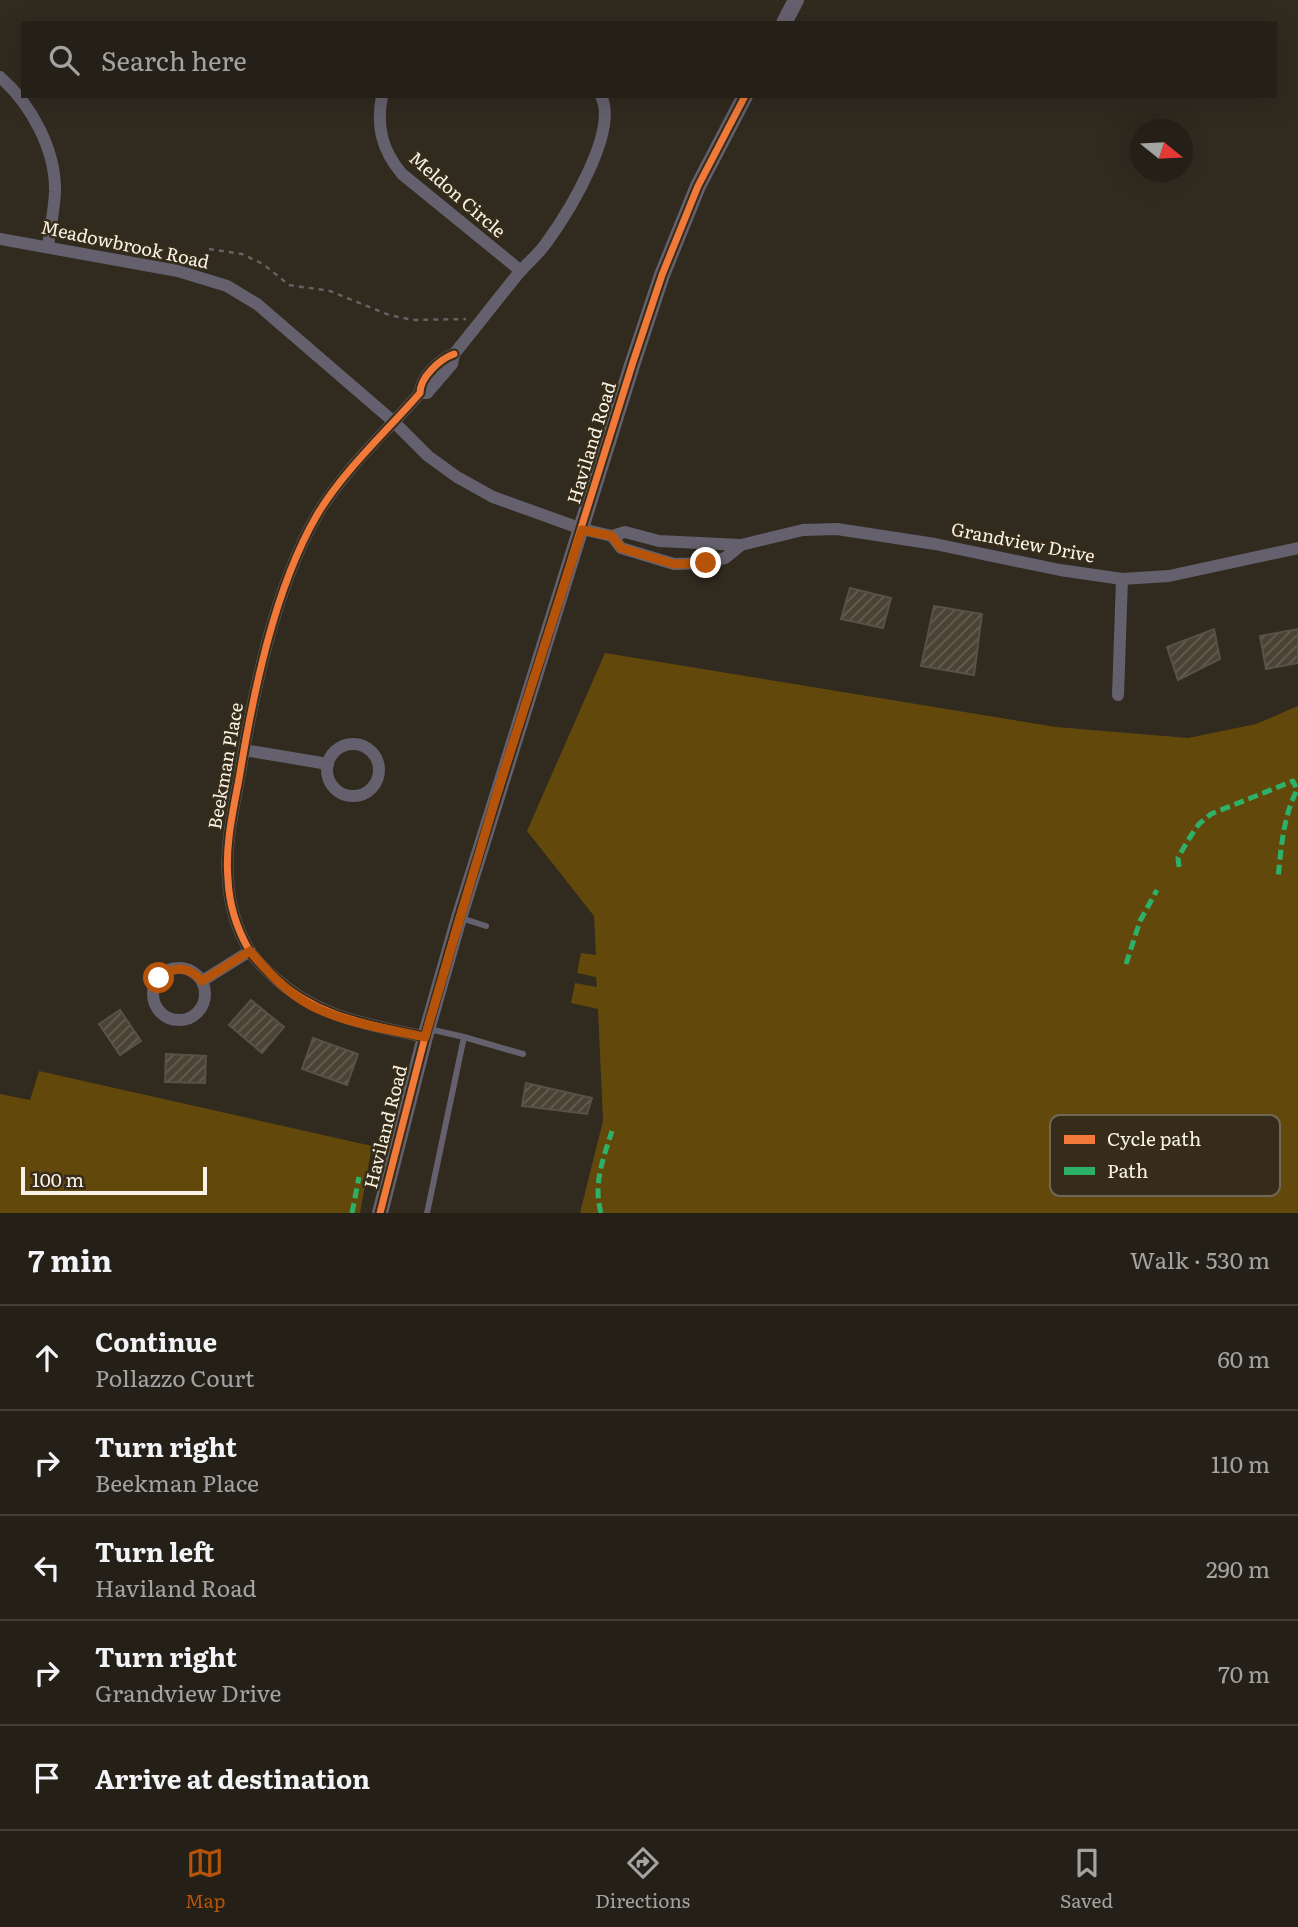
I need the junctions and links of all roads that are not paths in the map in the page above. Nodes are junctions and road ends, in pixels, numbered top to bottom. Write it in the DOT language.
graph roads {
  1 [pos="796,0"];
  2 [pos="785,21"];
  3 [pos="0,77"];
  4 [pos="382,98"];
  5 [pos="602,98"];
  6 [pos="744,98"];
  7 [pos="0,239"];
  8 [pos="48,247"];
  9 [pos="521,271"];
  10 [pos="394,422"];
  11 [pos="582,530"];
  12 [pos="612,536"];
  13 [pos="741,545"];
  14 [pos="1298,548"];
  15 [pos="1122,579"];
  16 [pos="1118,695"];
  17 [pos="244,750"];
  18 [pos="328,764"];
  19 [pos="459,918"];
  20 [pos="486,926"];
  21 [pos="250,951"];
  22 [pos="202,981"];
  23 [pos="426,1033"];
  24 [pos="464,1037"];
  25 [pos="523,1054"];
  26 [pos="380,1213"];
  27 [pos="428,1213"];
  1 -- 2 [label="street"];
  3 -- 8 [label="street"];
  4 -- 9 [label="street, Meldon Circle"];
  5 -- 9 [label="street"];
  6 -- 11 [label="street, Haviland Road"];
  7 -- 8 [label="street, Meadowbrook Road"];
  8 -- 10 [label="street, Meadowbrook Road"];
  9 -- 10 [label="street"];
  10 -- 11 [label="street, Meadowbrook Road"];
  10 -- 17 [label="street, Beekman Place"];
  11 -- 12 [label="street, Meadowbrook Road"];
  11 -- 19 [label="street, Haviland Road"];
  12 -- 13 [label="street, Grandview Drive"];
  12 -- 13 [label="street, Grandview Drive"];
  13 -- 15 [label="street, Grandview Drive"];
  14 -- 15 [label="street, Grandview Drive"];
  15 -- 16 [label="street"];
  17 -- 18 [label="street"];
  17 -- 21 [label="street, Beekman Place"];
  18 -- 18 [label="street"];
  19 -- 20 [label="lane"];
  19 -- 23 [label="street, Haviland Road"];
  21 -- 22 [label="street"];
  21 -- 23 [label="street, Beekman Place"];
  22 -- 22 [label="street"];
  23 -- 24 [label="lane"];
  23 -- 26 [label="street, Haviland Road"];
  24 -- 25 [label="lane"];
  24 -- 27 [label="lane"];
}
